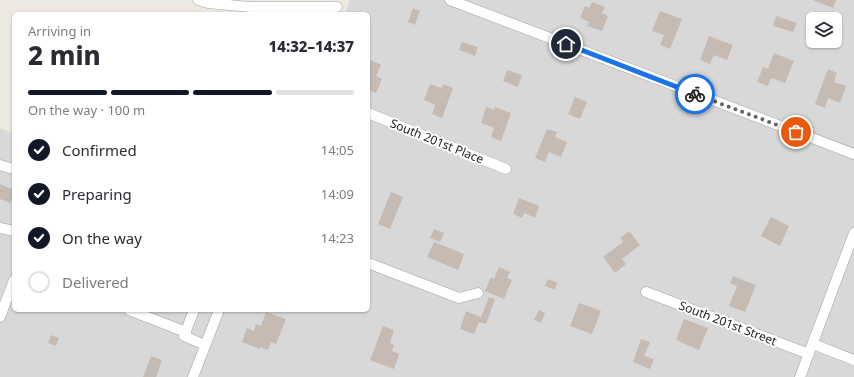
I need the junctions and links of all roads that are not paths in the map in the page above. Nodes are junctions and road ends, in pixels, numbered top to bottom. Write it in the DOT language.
graph roads {
  1 [pos="198,0"];
  2 [pos="450,0"];
  3 [pos="326,3"];
  4 [pos="337,7"];
  5 [pos="370,115"];
  6 [pos="854,154"];
  7 [pos="0,165"];
  8 [pos="12,168"];
  9 [pos="506,169"];
  10 [pos="0,228"];
  11 [pos="12,231"];
  12 [pos="854,233"];
  13 [pos="370,264"];
  14 [pos="12,285"];
  15 [pos="646,292"];
  16 [pos="478,293"];
  17 [pos="133,312"];
  18 [pos="193,312"];
  19 [pos="218,312"];
  20 [pos="0,317"];
  21 [pos="186,332"];
  22 [pos="813,344"];
  23 [pos="206,345"];
  24 [pos="809,354"];
  25 [pos="854,360"];
  26 [pos="193,377"];
  27 [pos="800,377"];
  1 -- 3 [label="street"];
  2 -- 6 [label="street"];
  3 -- 4 [label="street"];
  5 -- 9 [label="street, South 201st Place"];
  7 -- 8 [label="street"];
  10 -- 11 [label="street"];
  12 -- 22 [label="street"];
  13 -- 16 [label="street"];
  14 -- 20 [label="street"];
  15 -- 24 [label="street, South 201st Street"];
  17 -- 21 [label="street"];
  18 -- 21 [label="street"];
  19 -- 23 [label="street"];
  21 -- 23 [label="street"];
  22 -- 24 [label="street"];
  22 -- 25 [label="street"];
  23 -- 26 [label="street"];
  24 -- 27 [label="street"];
}
